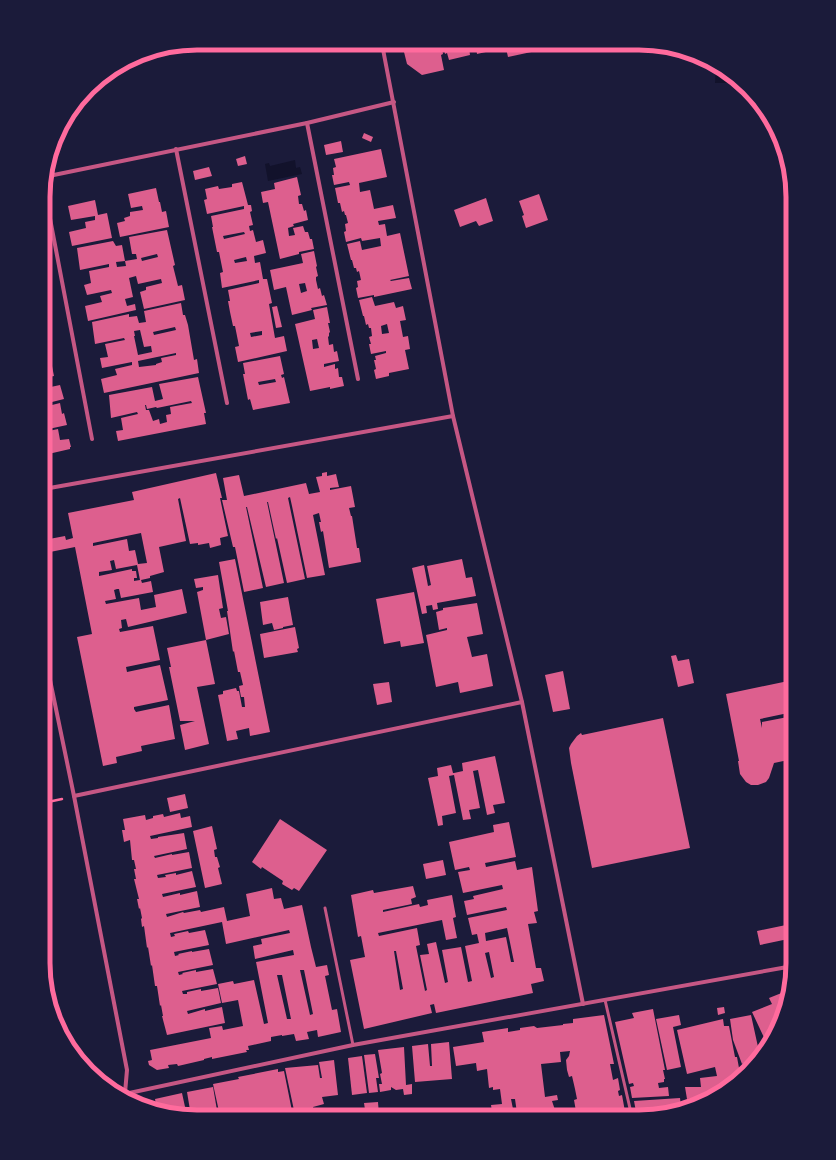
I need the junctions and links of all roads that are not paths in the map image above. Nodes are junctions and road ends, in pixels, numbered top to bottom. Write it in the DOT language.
graph roads {
  1 [pos="383,50"];
  2 [pos="394,102"];
  3 [pos="307,123"];
  4 [pos="176,149"];
  5 [pos="52,174"];
  6 [pos="50,218"];
  7 [pos="358,379"];
  8 [pos="227,403"];
  9 [pos="452,416"];
  10 [pos="92,439"];
  11 [pos="50,488"];
  12 [pos="50,680"];
  13 [pos="522,702"];
  14 [pos="74,796"];
  15 [pos="325,908"];
  16 [pos="786,967"];
  17 [pos="605,1000"];
  18 [pos="583,1004"];
  19 [pos="353,1045"];
  20 [pos="125,1091"];
  21 [pos="128,1092"];
  22 [pos="630,1110"];
  1 -- 2 [label="street"];
  2 -- 3 [label="street"];
  2 -- 9 [label="street"];
  3 -- 4 [label="street"];
  3 -- 7 [label="street"];
  4 -- 5 [label="street"];
  4 -- 8 [label="street"];
  6 -- 10 [label="street"];
  9 -- 11 [label="street"];
  9 -- 13 [label="street"];
  12 -- 14 [label="street"];
  13 -- 14 [label="street"];
  13 -- 18 [label="street"];
  14 -- 20 [label="street"];
  15 -- 19 [label="lane"];
  16 -- 17 [label="street"];
  17 -- 18 [label="street"];
  17 -- 22 [label="lane"];
  18 -- 19 [label="street"];
  19 -- 21 [label="street"];
}
